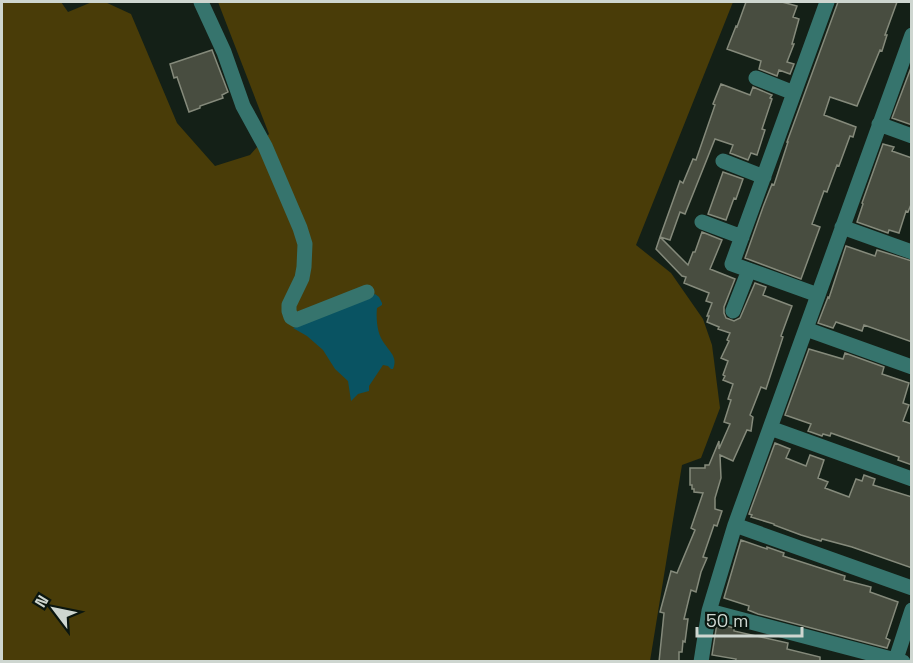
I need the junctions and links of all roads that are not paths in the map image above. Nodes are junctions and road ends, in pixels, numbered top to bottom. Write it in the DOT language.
graph roads {
  1 [pos="201,2"];
  2 [pos="822,3"];
  3 [pos="911,38"];
  4 [pos="756,78"];
  5 [pos="794,93"];
  6 [pos="879,124"];
  7 [pos="912,136"];
  8 [pos="723,161"];
  9 [pos="764,177"];
  10 [pos="702,222"];
  11 [pos="842,227"];
  12 [pos="742,237"];
  13 [pos="912,252"];
  14 [pos="748,270"];
  15 [pos="367,292"];
  16 [pos="818,295"];
  17 [pos="733,311"];
  18 [pos="806,329"];
  19 [pos="912,367"];
  20 [pos="770,428"];
  21 [pos="912,479"];
  22 [pos="735,525"];
  23 [pos="912,588"];
  24 [pos="912,610"];
  25 [pos="709,611"];
  26 [pos="897,661"];
  27 [pos="701,662"];
  1 -- 15 [label="street"];
  2 -- 5 [label="street"];
  3 -- 6 [label="street"];
  4 -- 5 [label="street"];
  5 -- 9 [label="street"];
  6 -- 7 [label="street"];
  6 -- 11 [label="street"];
  8 -- 9 [label="street"];
  9 -- 12 [label="street"];
  10 -- 12 [label="street"];
  11 -- 13 [label="street"];
  11 -- 16 [label="street"];
  12 -- 14 [label="street"];
  14 -- 16 [label="street"];
  14 -- 17 [label="street"];
  16 -- 18 [label="street"];
  18 -- 19 [label="street"];
  18 -- 20 [label="street"];
  20 -- 21 [label="street"];
  20 -- 22 [label="street"];
  22 -- 23 [label="street"];
  22 -- 25 [label="street"];
  24 -- 26 [label="street"];
  25 -- 26 [label="street"];
  25 -- 27 [label="street"];
}
